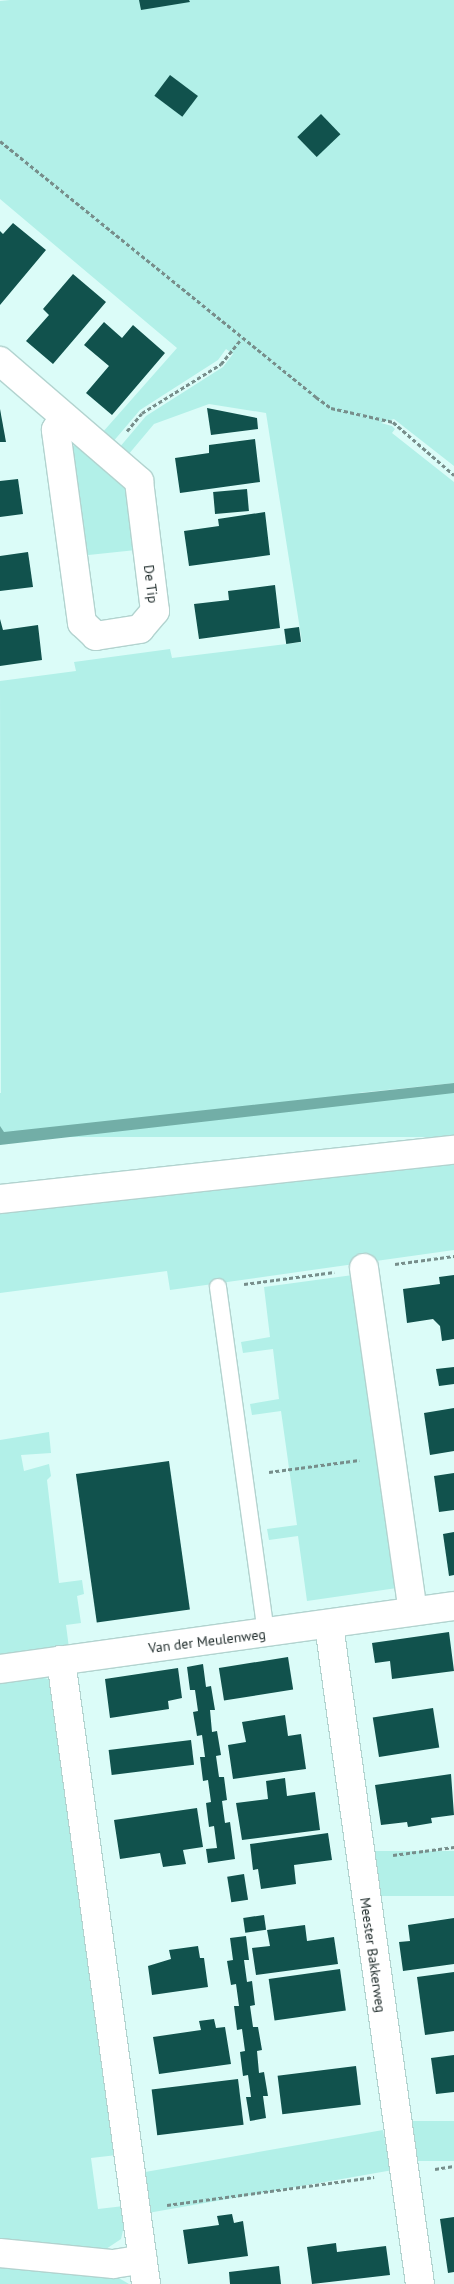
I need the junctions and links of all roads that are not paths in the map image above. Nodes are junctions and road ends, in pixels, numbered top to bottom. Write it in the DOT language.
graph roads {
  1 [pos="0,361"];
  2 [pos="63,417"];
  3 [pos="454,1150"];
  4 [pos="0,1199"];
  5 [pos="364,1268"];
  6 [pos="218,1287"];
  7 [pos="454,1606"];
  8 [pos="414,1611"];
  9 [pos="329,1625"];
  10 [pos="266,1634"];
  11 [pos="61,1660"];
  12 [pos="0,1669"];
  13 [pos="0,2253"];
  14 [pos="144,2272"];
  15 [pos="420,2284"];
  1 -- 2 [label="street, De Tip"];
  2 -- 2 [label="street, De Tip"];
  3 -- 4 [label="street"];
  5 -- 8 [label="street"];
  6 -- 10 [label="lane"];
  7 -- 8 [label="street, Van der Meulenweg"];
  8 -- 9 [label="street, Van der Meulenweg"];
  9 -- 10 [label="street, Van der Meulenweg"];
  9 -- 15 [label="street, Meester Bakkerweg"];
  10 -- 11 [label="street, Van der Meulenweg"];
  11 -- 12 [label="street, Van der Meulenweg"];
  11 -- 14 [label="street"];
  13 -- 14 [label="street"];
}
